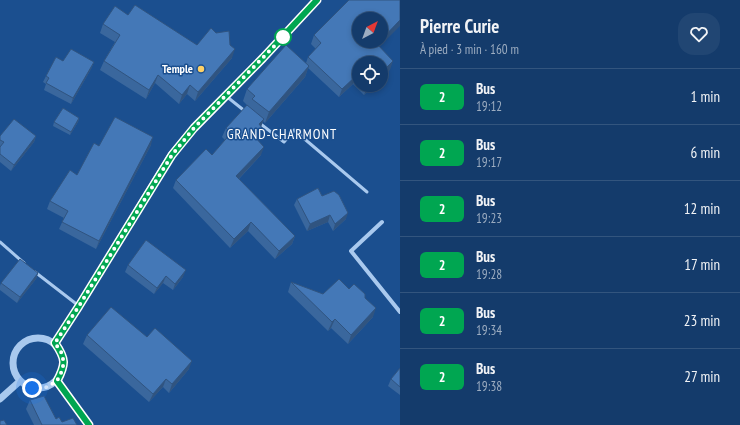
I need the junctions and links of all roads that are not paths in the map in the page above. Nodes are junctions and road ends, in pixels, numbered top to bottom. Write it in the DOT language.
graph roads {
  1 [pos="317,0"];
  2 [pos="226,96"];
  3 [pos="249,114"];
  4 [pos="255,119"];
  5 [pos="367,192"];
  6 [pos="382,222"];
  7 [pos="0,242"];
  8 [pos="79,306"];
  9 [pos="400,312"];
  10 [pos="55,343"];
  11 [pos="20,381"];
  12 [pos="57,381"];
  13 [pos="0,399"];
  14 [pos="89,425"];
  1 -- 2 [label="street"];
  2 -- 3 [label="lane"];
  2 -- 8 [label="street"];
  4 -- 5 [label="lane"];
  6 -- 9 [label="street"];
  7 -- 8 [label="lane"];
  8 -- 10 [label="street"];
  10 -- 11 [label="street"];
  10 -- 12 [label="street"];
  11 -- 12 [label="street"];
  11 -- 13 [label="street"];
  12 -- 14 [label="street"];
}
